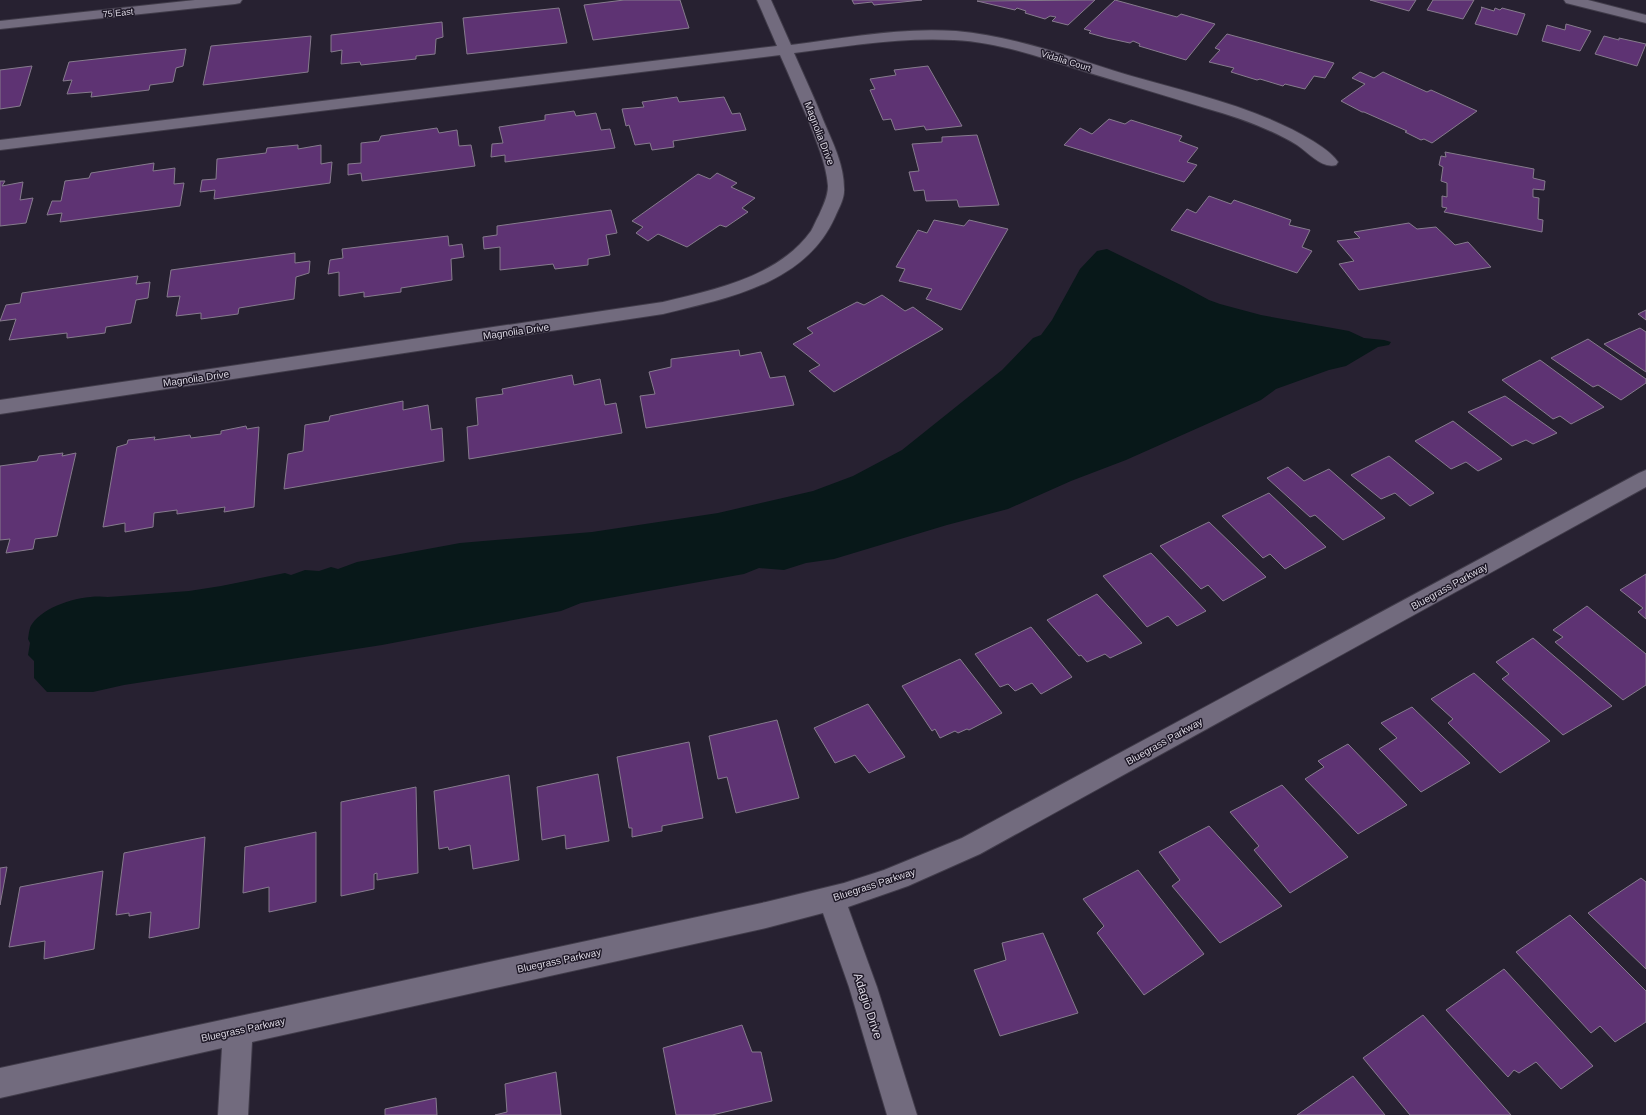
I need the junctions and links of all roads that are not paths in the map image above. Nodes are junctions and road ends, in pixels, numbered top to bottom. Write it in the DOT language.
graph roads {
  1 [pos="235,0"];
  2 [pos="764,0"];
  3 [pos="1571,0"];
  4 [pos="1646,19"];
  5 [pos="0,25"];
  6 [pos="785,50"];
  7 [pos="0,145"];
  8 [pos="1330,162"];
  9 [pos="0,407"];
  10 [pos="1646,478"];
  11 [pos="831,898"];
  12 [pos="238,1030"];
  13 [pos="0,1083"];
  14 [pos="233,1115"];
  15 [pos="902,1115"];
  1 -- 5 [label="street, 75 East"];
  2 -- 6 [label="street, Magnolia Drive"];
  3 -- 4 [label="street"];
  6 -- 7 [label="street"];
  6 -- 8 [label="street, Vidalia Court"];
  6 -- 9 [label="street, Magnolia Drive"];
  10 -- 11 [label="street, Bluegrass Parkway"];
  11 -- 12 [label="street, Bluegrass Parkway"];
  11 -- 15 [label="street, Adagio Drive"];
  12 -- 13 [label="street, Bluegrass Parkway"];
  12 -- 14 [label="street"];
}
